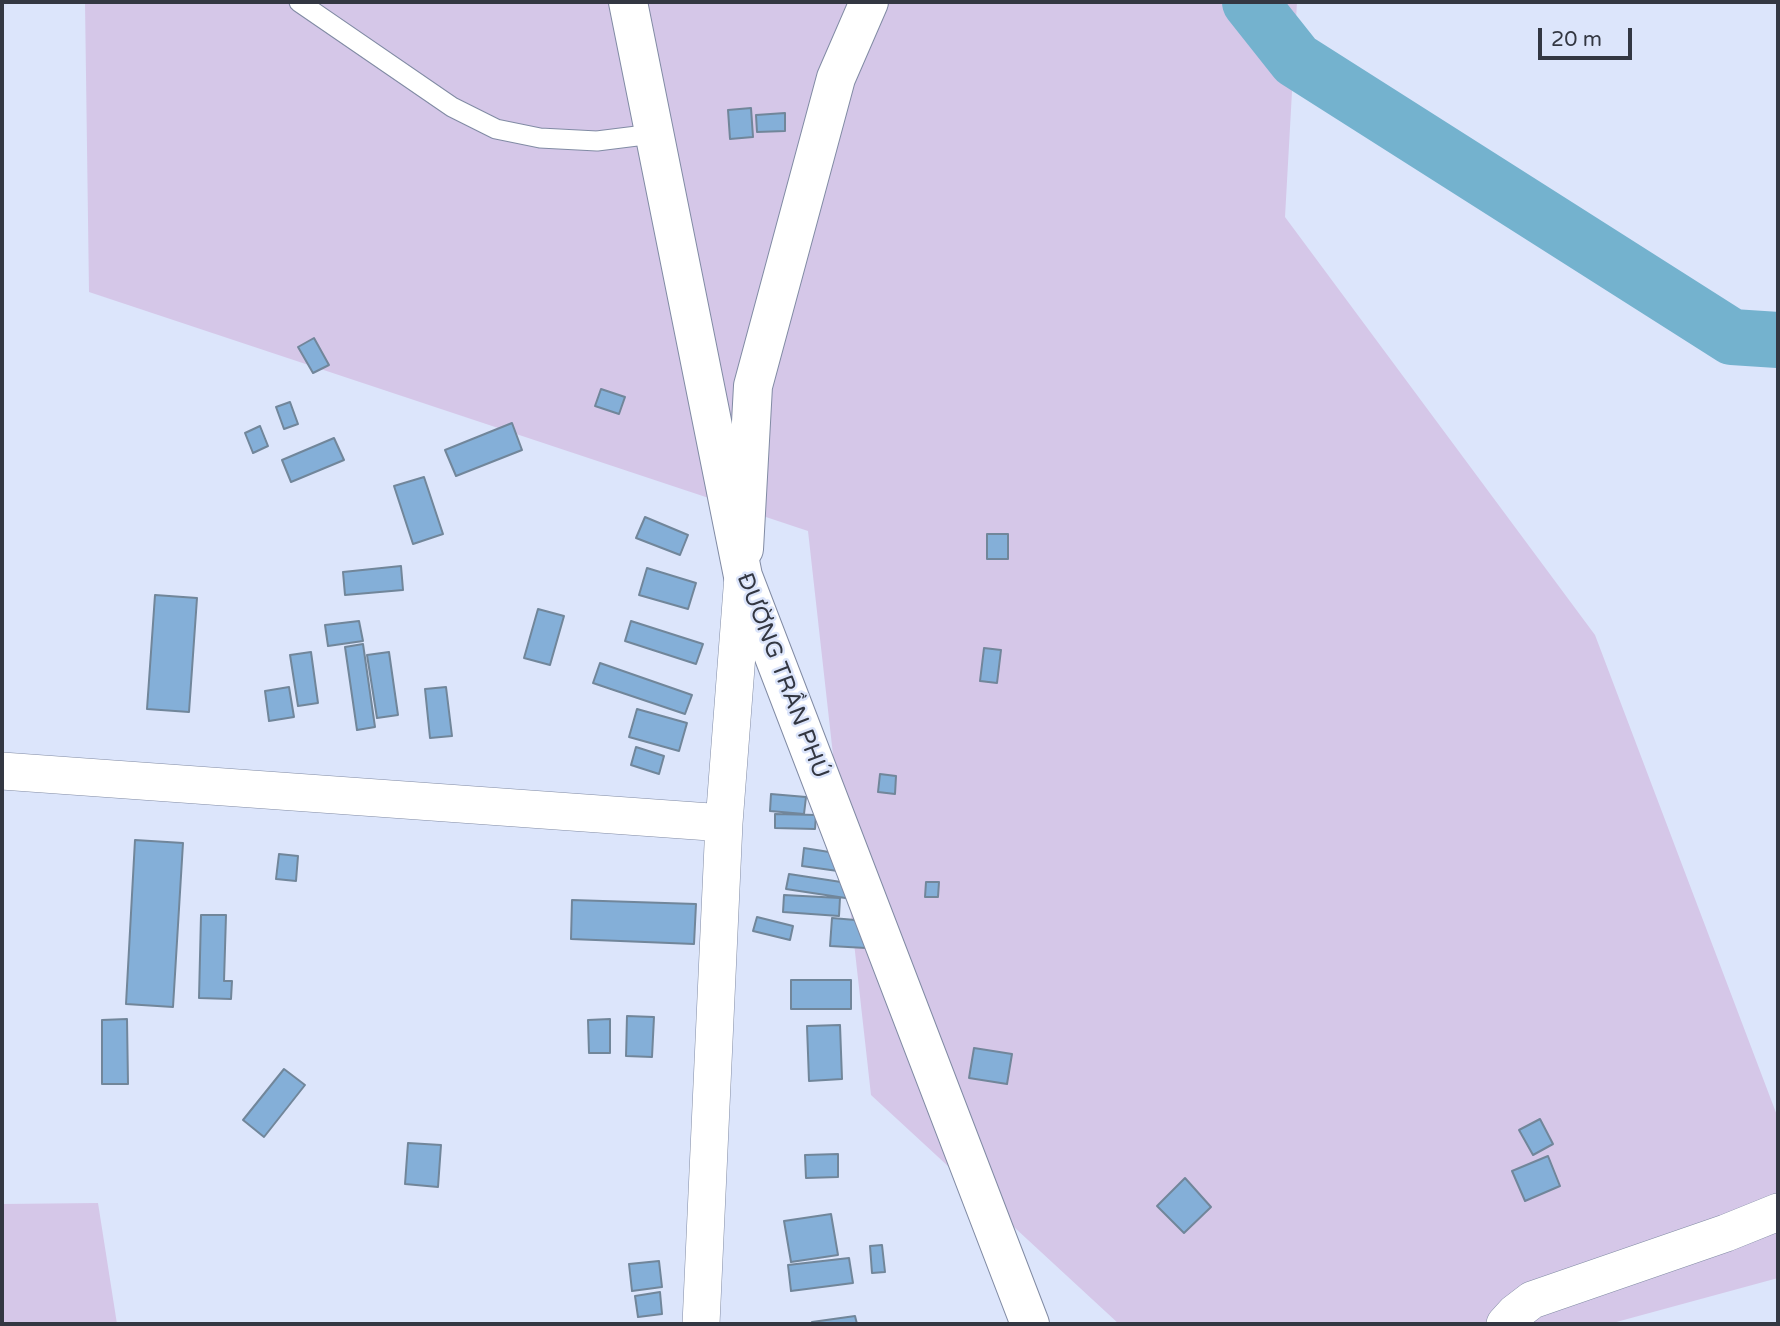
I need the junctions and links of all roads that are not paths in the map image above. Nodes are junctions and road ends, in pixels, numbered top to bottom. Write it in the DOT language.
graph roads {
  1 [pos="299,2"];
  2 [pos="628,2"];
  3 [pos="869,2"];
  4 [pos="653,134"];
  5 [pos="743,576"];
  6 [pos="2,771"];
  7 [pos="724,823"];
  8 [pos="1778,1212"];
  9 [pos="701,1324"];
  10 [pos="1030,1324"];
  11 [pos="1505,1324"];
  1 -- 4 [label="lane"];
  2 -- 4 [label="main road, ĐƯỜNG TRẦN PHÚ"];
  3 -- 5 [label="main road"];
  4 -- 5 [label="main road, ĐƯỜNG TRẦN PHÚ"];
  5 -- 7 [label="street"];
  5 -- 10 [label="main road, ĐƯỜNG TRẦN PHÚ"];
  6 -- 7 [label="street"];
  7 -- 9 [label="street"];
  8 -- 11 [label="street"];
}
